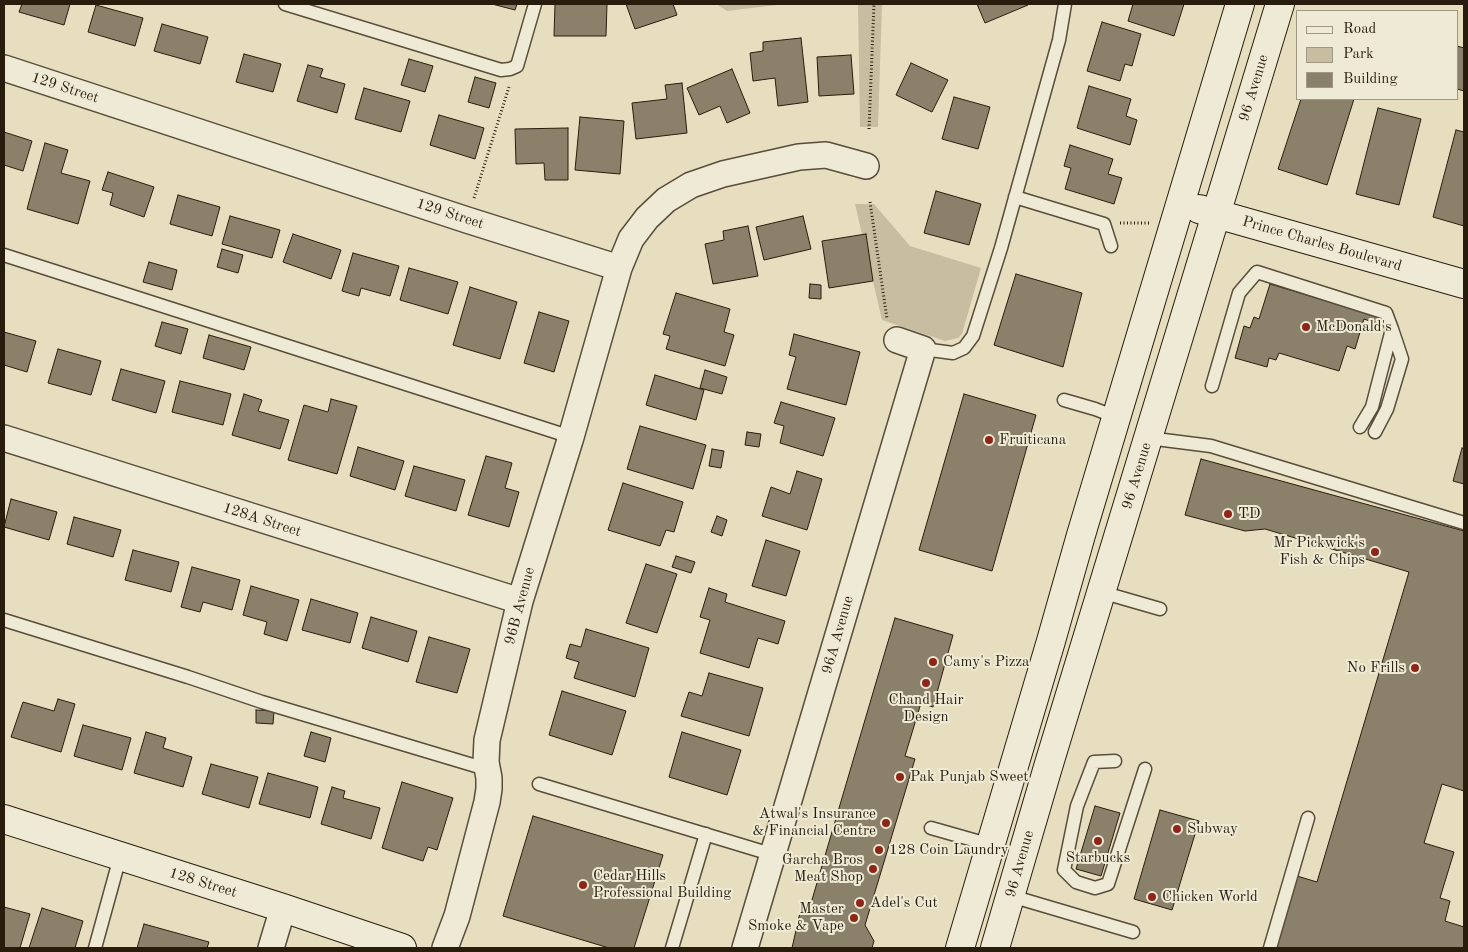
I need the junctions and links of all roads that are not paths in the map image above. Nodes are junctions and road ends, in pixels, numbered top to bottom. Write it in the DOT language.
graph roads {
  1 [pos="285,4"];
  2 [pos="535,4"];
  3 [pos="1064,4"];
  4 [pos="1240,4"];
  5 [pos="1280,4"];
  6 [pos="4,68"];
  7 [pos="866,166"];
  8 [pos="1015,197"];
  9 [pos="1180,203"];
  10 [pos="1215,214"];
  11 [pos="1111,246"];
  12 [pos="4,255"];
  13 [pos="619,268"];
  14 [pos="1464,284"];
  15 [pos="1392,329"];
  16 [pos="893,332"];
  17 [pos="923,349"];
  18 [pos="1212,386"];
  19 [pos="1064,400"];
  20 [pos="1116,417"];
  21 [pos="1360,427"];
  22 [pos="1375,432"];
  23 [pos="571,437"];
  24 [pos="4,438"];
  25 [pos="1148,438"];
  26 [pos="1464,523"];
  27 [pos="1081,535"];
  28 [pos="1101,592"];
  29 [pos="520,601"];
  30 [pos="1160,609"];
  31 [pos="4,620"];
  32 [pos="1051,642"];
  33 [pos="1064,716"];
  34 [pos="1115,760"];
  35 [pos="486,769"];
  36 [pos="1145,769"];
  37 [pos="539,784"];
  38 [pos="1308,818"];
  39 [pos="4,819"];
  40 [pos="931,828"];
  41 [pos="706,834"];
  42 [pos="991,845"];
  43 [pos="774,855"];
  44 [pos="120,856"];
  45 [pos="1011,896"];
  46 [pos="283,908"];
  47 [pos="1133,932"];
  48 [pos="95,948"];
  49 [pos="271,948"];
  50 [pos="402,948"];
  51 [pos="445,948"];
  52 [pos="672,948"];
  53 [pos="745,948"];
  54 [pos="960,948"];
  55 [pos="995,948"];
  56 [pos="1270,948"];
  1 -- 2 [label="lane"];
  3 -- 8 [label="lane"];
  4 -- 9 [label="main road"];
  5 -- 10 [label="main road, 96 Avenue"];
  6 -- 13 [label="street, 129 Street"];
  7 -- 13 [label="street"];
  8 -- 11 [label="lane"];
  8 -- 17 [label="lane"];
  9 -- 10 [label="main road, Prince Charles Boulevard"];
  9 -- 20 [label="main road"];
  10 -- 14 [label="main road, Prince Charles Boulevard"];
  10 -- 25 [label="main road, 96 Avenue"];
  12 -- 23 [label="lane"];
  13 -- 23 [label="street, 96B Avenue"];
  15 -- 18 [label="lane"];
  15 -- 21 [label="lane"];
  15 -- 22 [label="lane"];
  16 -- 17 [label="street"];
  17 -- 43 [label="street, 96A Avenue"];
  19 -- 20 [label="lane"];
  20 -- 27 [label="main road"];
  23 -- 29 [label="street, 96B Avenue"];
  24 -- 29 [label="street, 128A Street"];
  25 -- 26 [label="lane"];
  25 -- 28 [label="main road, 96 Avenue"];
  27 -- 28 [label="main road"];
  27 -- 32 [label="main road"];
  28 -- 30 [label="lane"];
  28 -- 33 [label="main road, 96 Avenue"];
  29 -- 35 [label="street, 96B Avenue"];
  31 -- 35 [label="lane"];
  32 -- 33 [label="main road"];
  32 -- 42 [label="main road"];
  33 -- 45 [label="main road, 96 Avenue"];
  34 -- 36 [label="lane"];
  35 -- 51 [label="street, 96B Avenue"];
  37 -- 41 [label="lane"];
  38 -- 56 [label="lane"];
  39 -- 44 [label="main road, 128 Street"];
  40 -- 42 [label="lane"];
  41 -- 43 [label="lane"];
  41 -- 52 [label="lane"];
  42 -- 54 [label="main road"];
  43 -- 53 [label="street, 96A Avenue"];
  44 -- 46 [label="main road, 128 Street"];
  44 -- 48 [label="lane"];
  45 -- 47 [label="lane"];
  45 -- 55 [label="main road, 96 Avenue"];
  46 -- 49 [label="street"];
  46 -- 50 [label="main road, 128 Street"];
}
